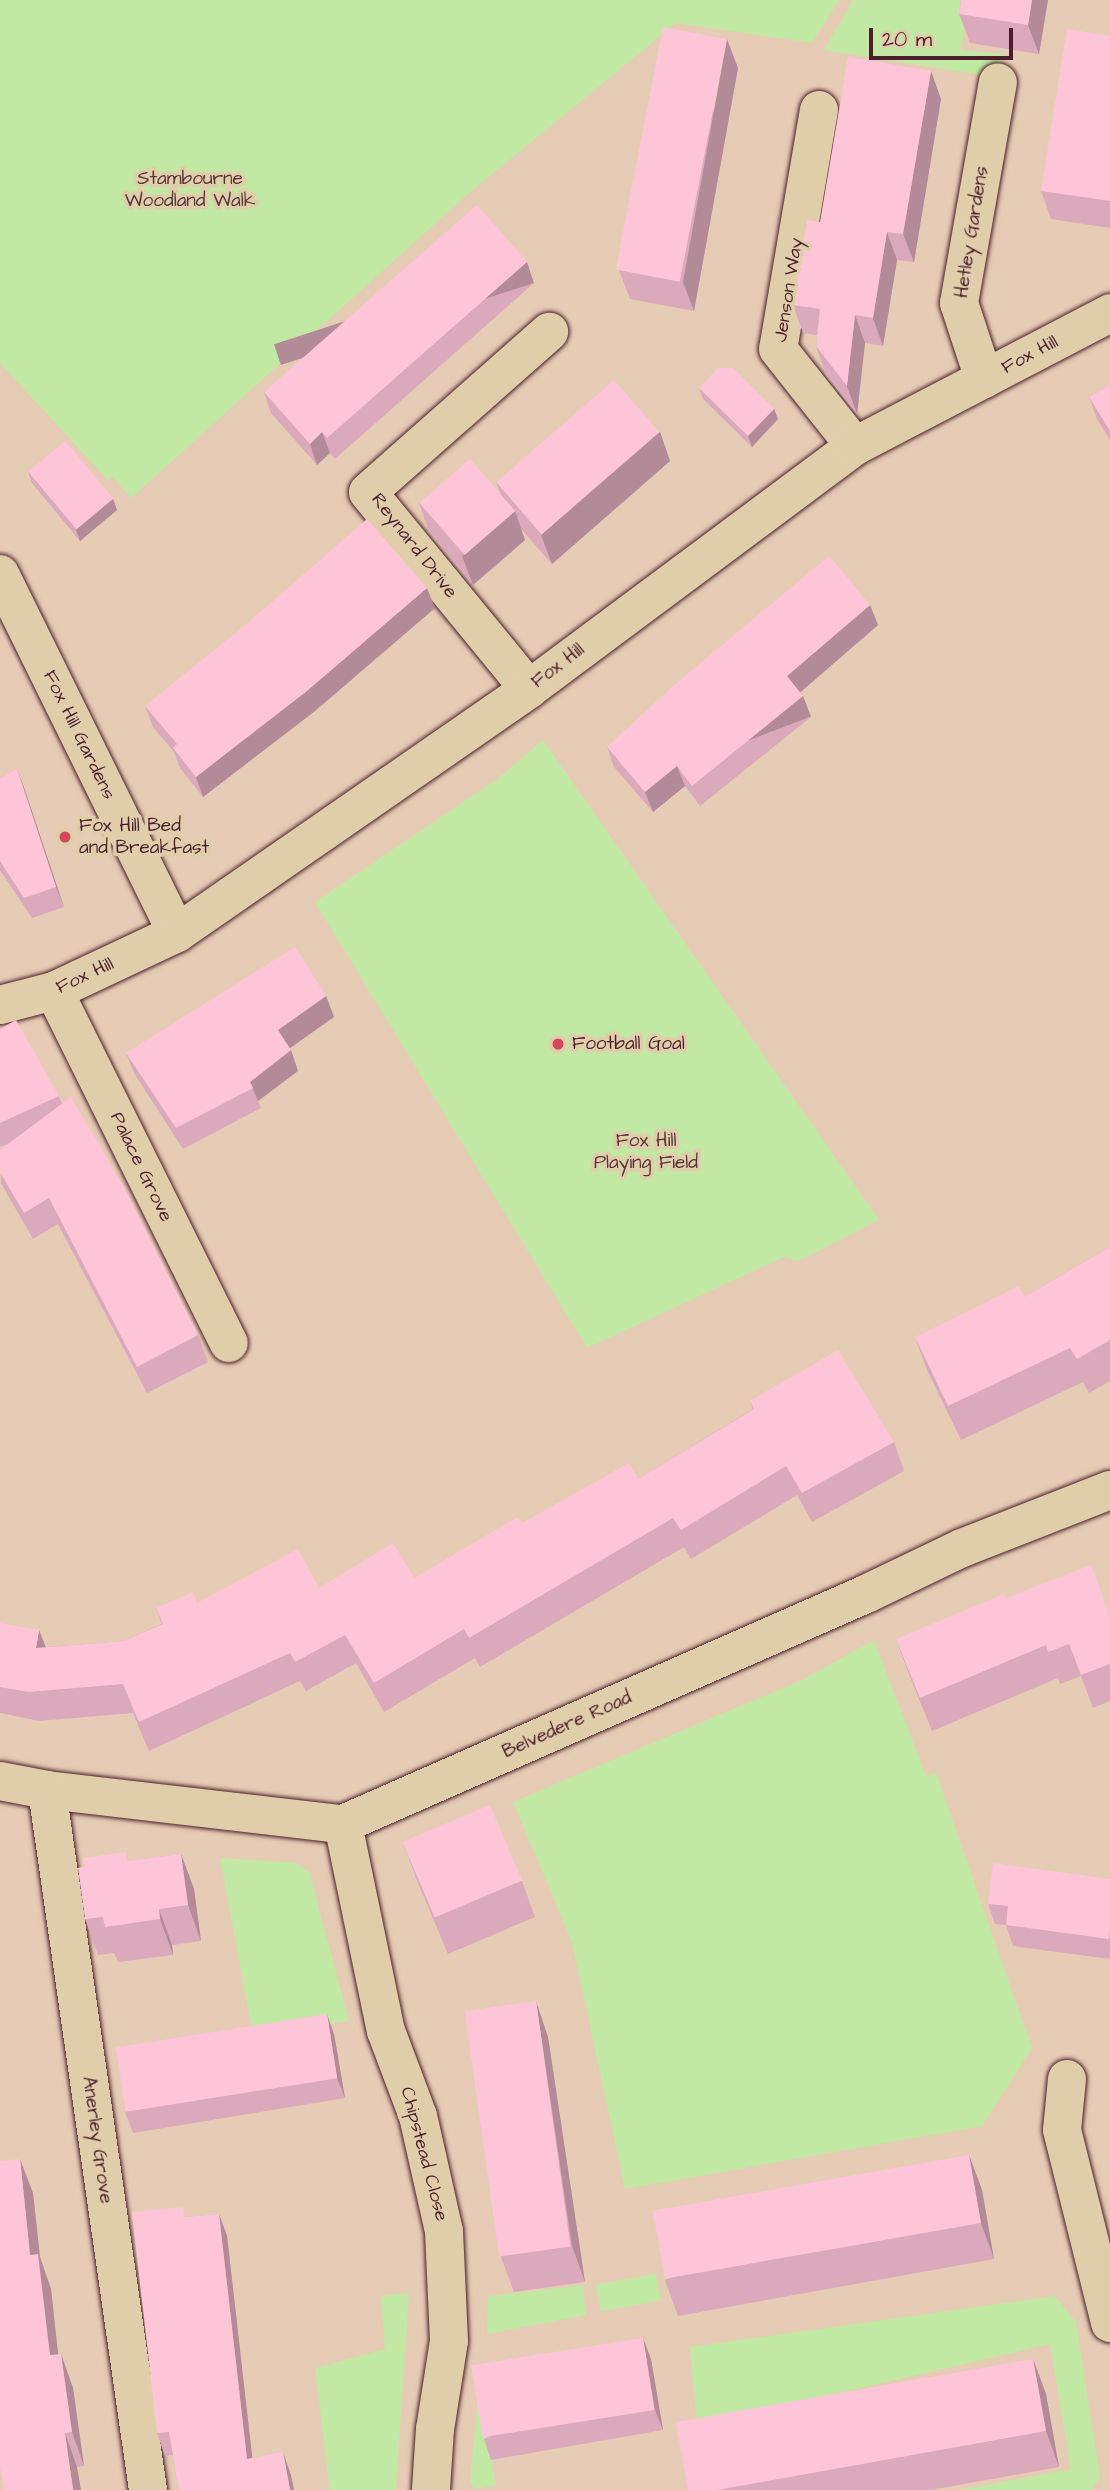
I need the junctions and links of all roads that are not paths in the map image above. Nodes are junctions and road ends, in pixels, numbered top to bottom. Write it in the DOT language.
graph roads {
  1 [pos="998,82"];
  2 [pos="819,110"];
  3 [pos="1110,313"];
  4 [pos="549,332"];
  5 [pos="984,379"];
  6 [pos="855,446"];
  7 [pos="0,575"];
  8 [pos="529,689"];
  9 [pos="177,933"];
  10 [pos="54,991"];
  11 [pos="0,1005"];
  12 [pos="229,1343"];
  13 [pos="1110,1490"];
  14 [pos="0,1781"];
  15 [pos="47,1790"];
  16 [pos="342,1824"];
  17 [pos="1067,2079"];
  18 [pos="1110,2323"];
  19 [pos="148,2490"];
  20 [pos="430,2490"];
  1 -- 5 [label="street, Hetley Gardens"];
  2 -- 6 [label="street, Jenson Way"];
  3 -- 5 [label="street, Fox Hill"];
  4 -- 8 [label="street, Reynard Drive"];
  5 -- 6 [label="street, Fox Hill"];
  6 -- 8 [label="street, Fox Hill"];
  7 -- 9 [label="street, Fox Hill Gardens"];
  8 -- 9 [label="street, Fox Hill"];
  9 -- 10 [label="street, Fox Hill"];
  10 -- 11 [label="street, Fox Hill"];
  10 -- 12 [label="street, Palace Grove"];
  13 -- 16 [label="street, Belvedere Road"];
  14 -- 15 [label="street"];
  15 -- 16 [label="street"];
  15 -- 19 [label="street, Anerley Grove"];
  16 -- 20 [label="street, Chipstead Close"];
  17 -- 18 [label="street"];
}
